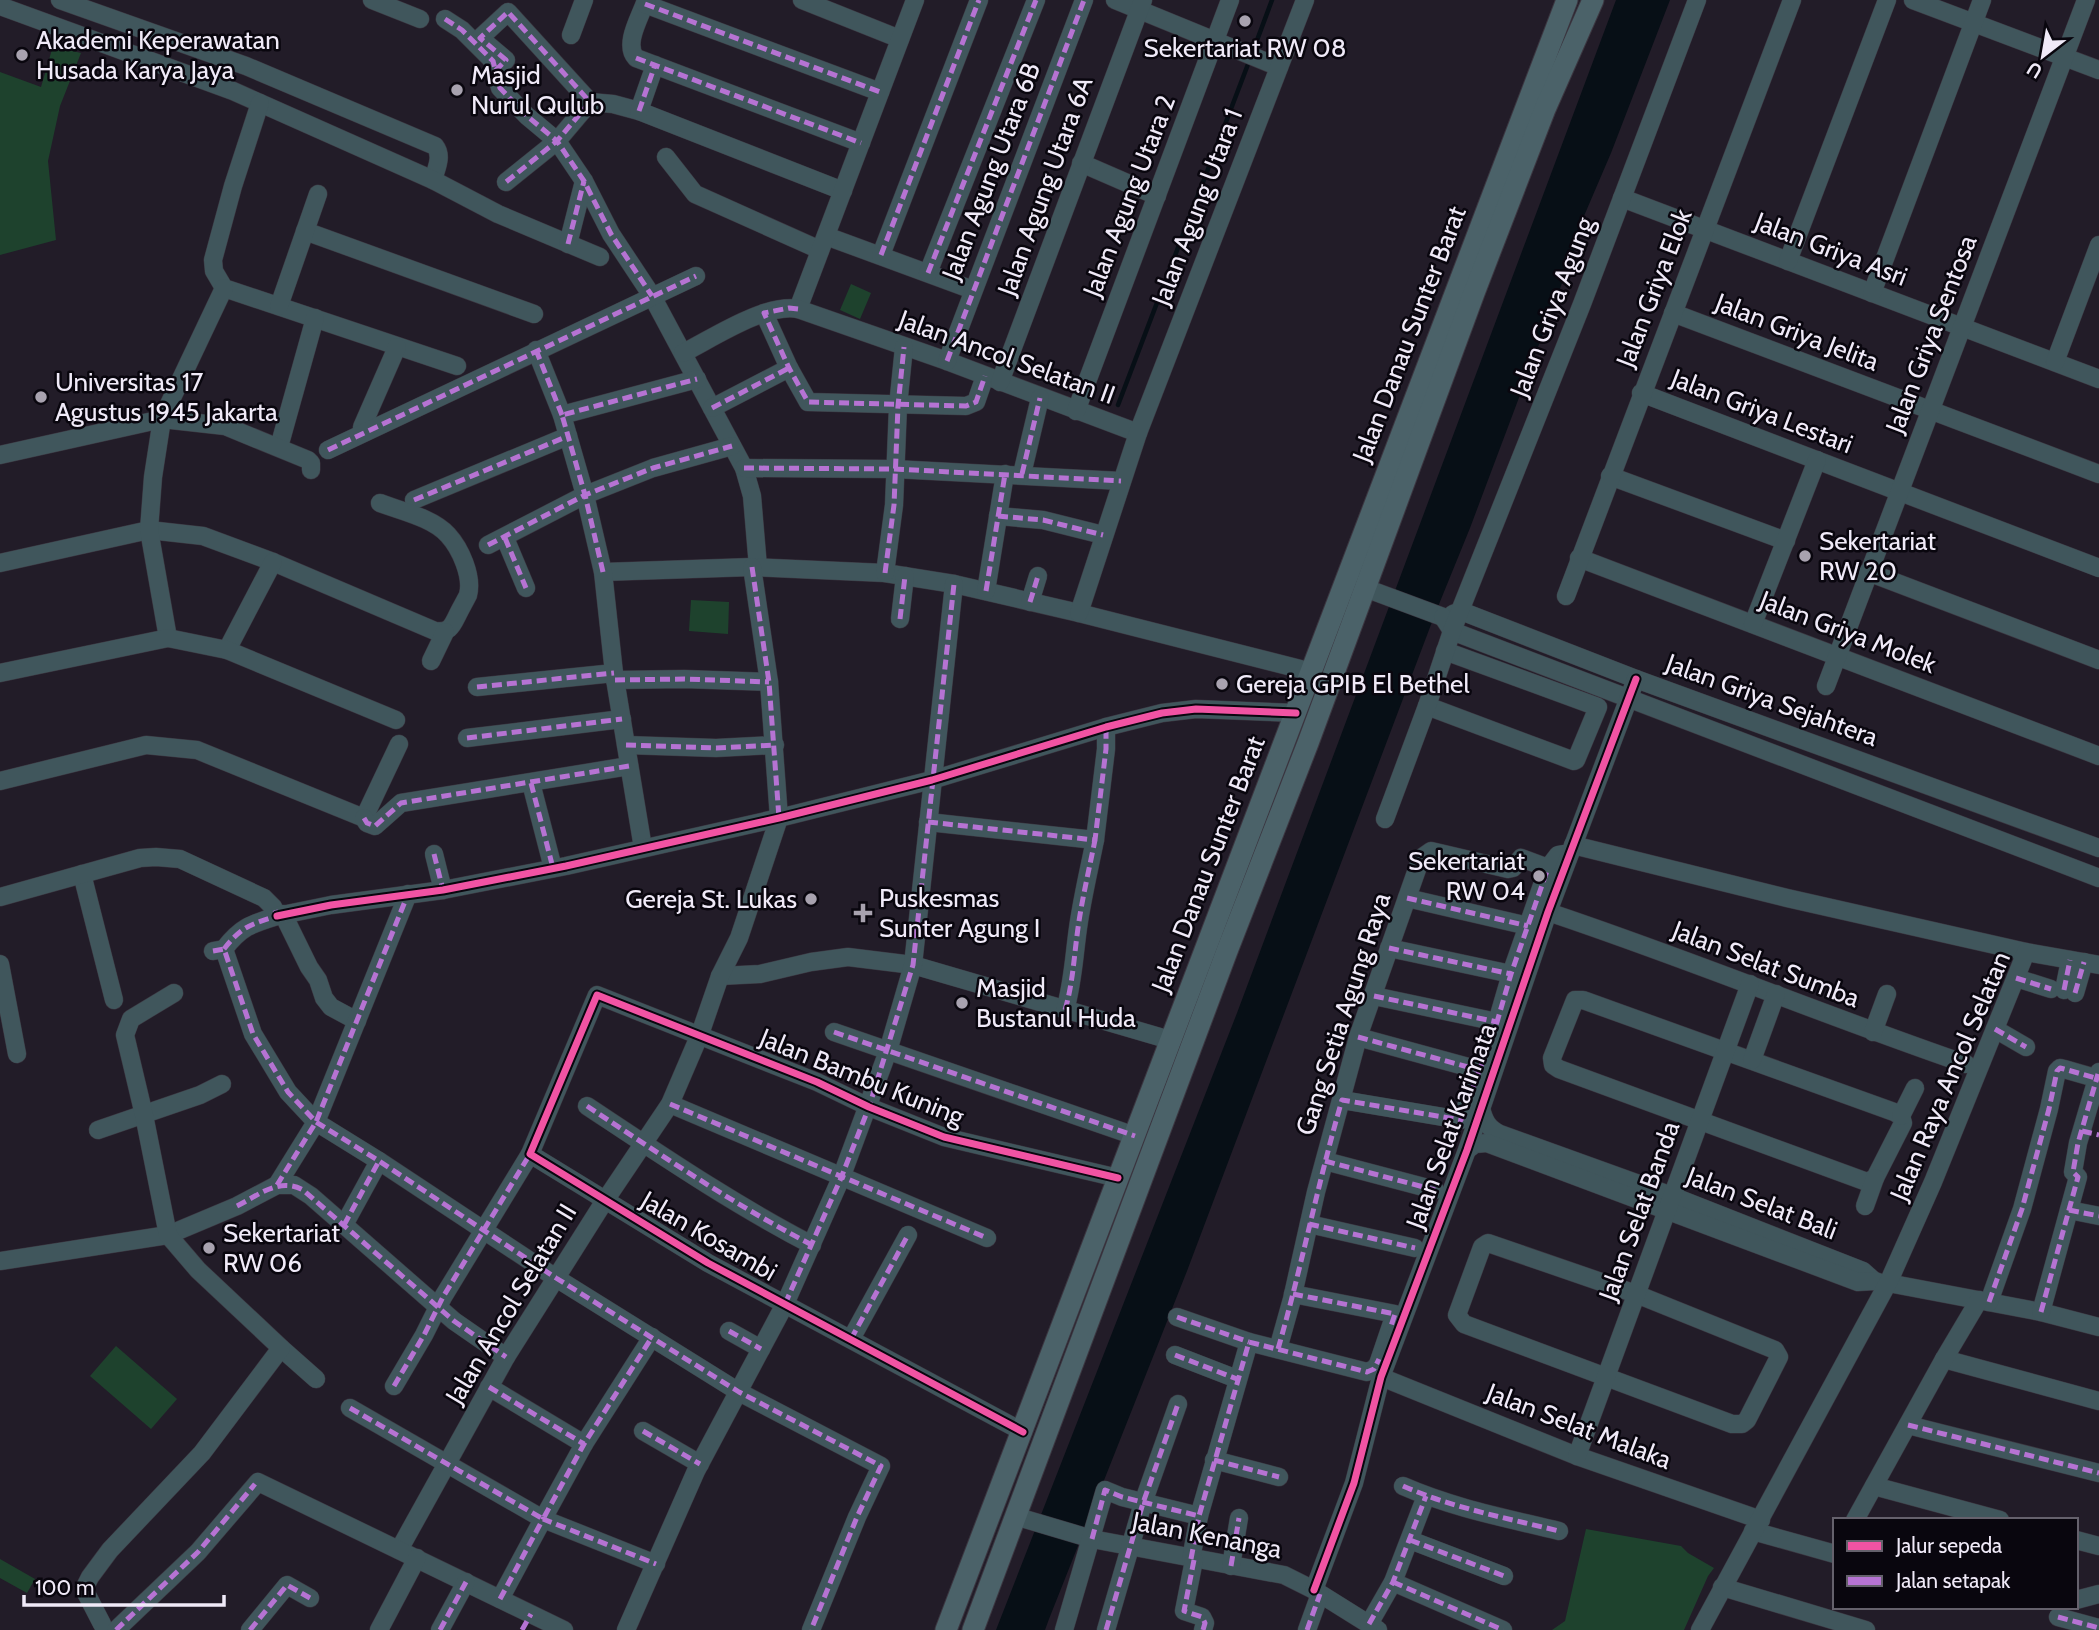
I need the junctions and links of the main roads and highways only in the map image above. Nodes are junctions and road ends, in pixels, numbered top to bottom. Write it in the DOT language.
graph roads {
  1 [pos="1567,0"];
  2 [pos="1593,0"];
  3 [pos="1466,290"];
  4 [pos="1217,947"];
  5 [pos="946,1630"];
  6 [pos="973,1630"];
  1 -- 3 [label="main road, Jalan Danau Sunter Barat"];
  2 -- 3 [label="main road, Jalan Danau Sunter Barat"];
  3 -- 4 [label="main road, Jalan Danau Sunter Barat"];
  3 -- 4 [label="main road, Jalan Danau Sunter Barat"];
  4 -- 5 [label="main road, Jalan Danau Sunter Barat"];
  4 -- 6 [label="main road, Jalan Danau Sunter Barat"];
}
